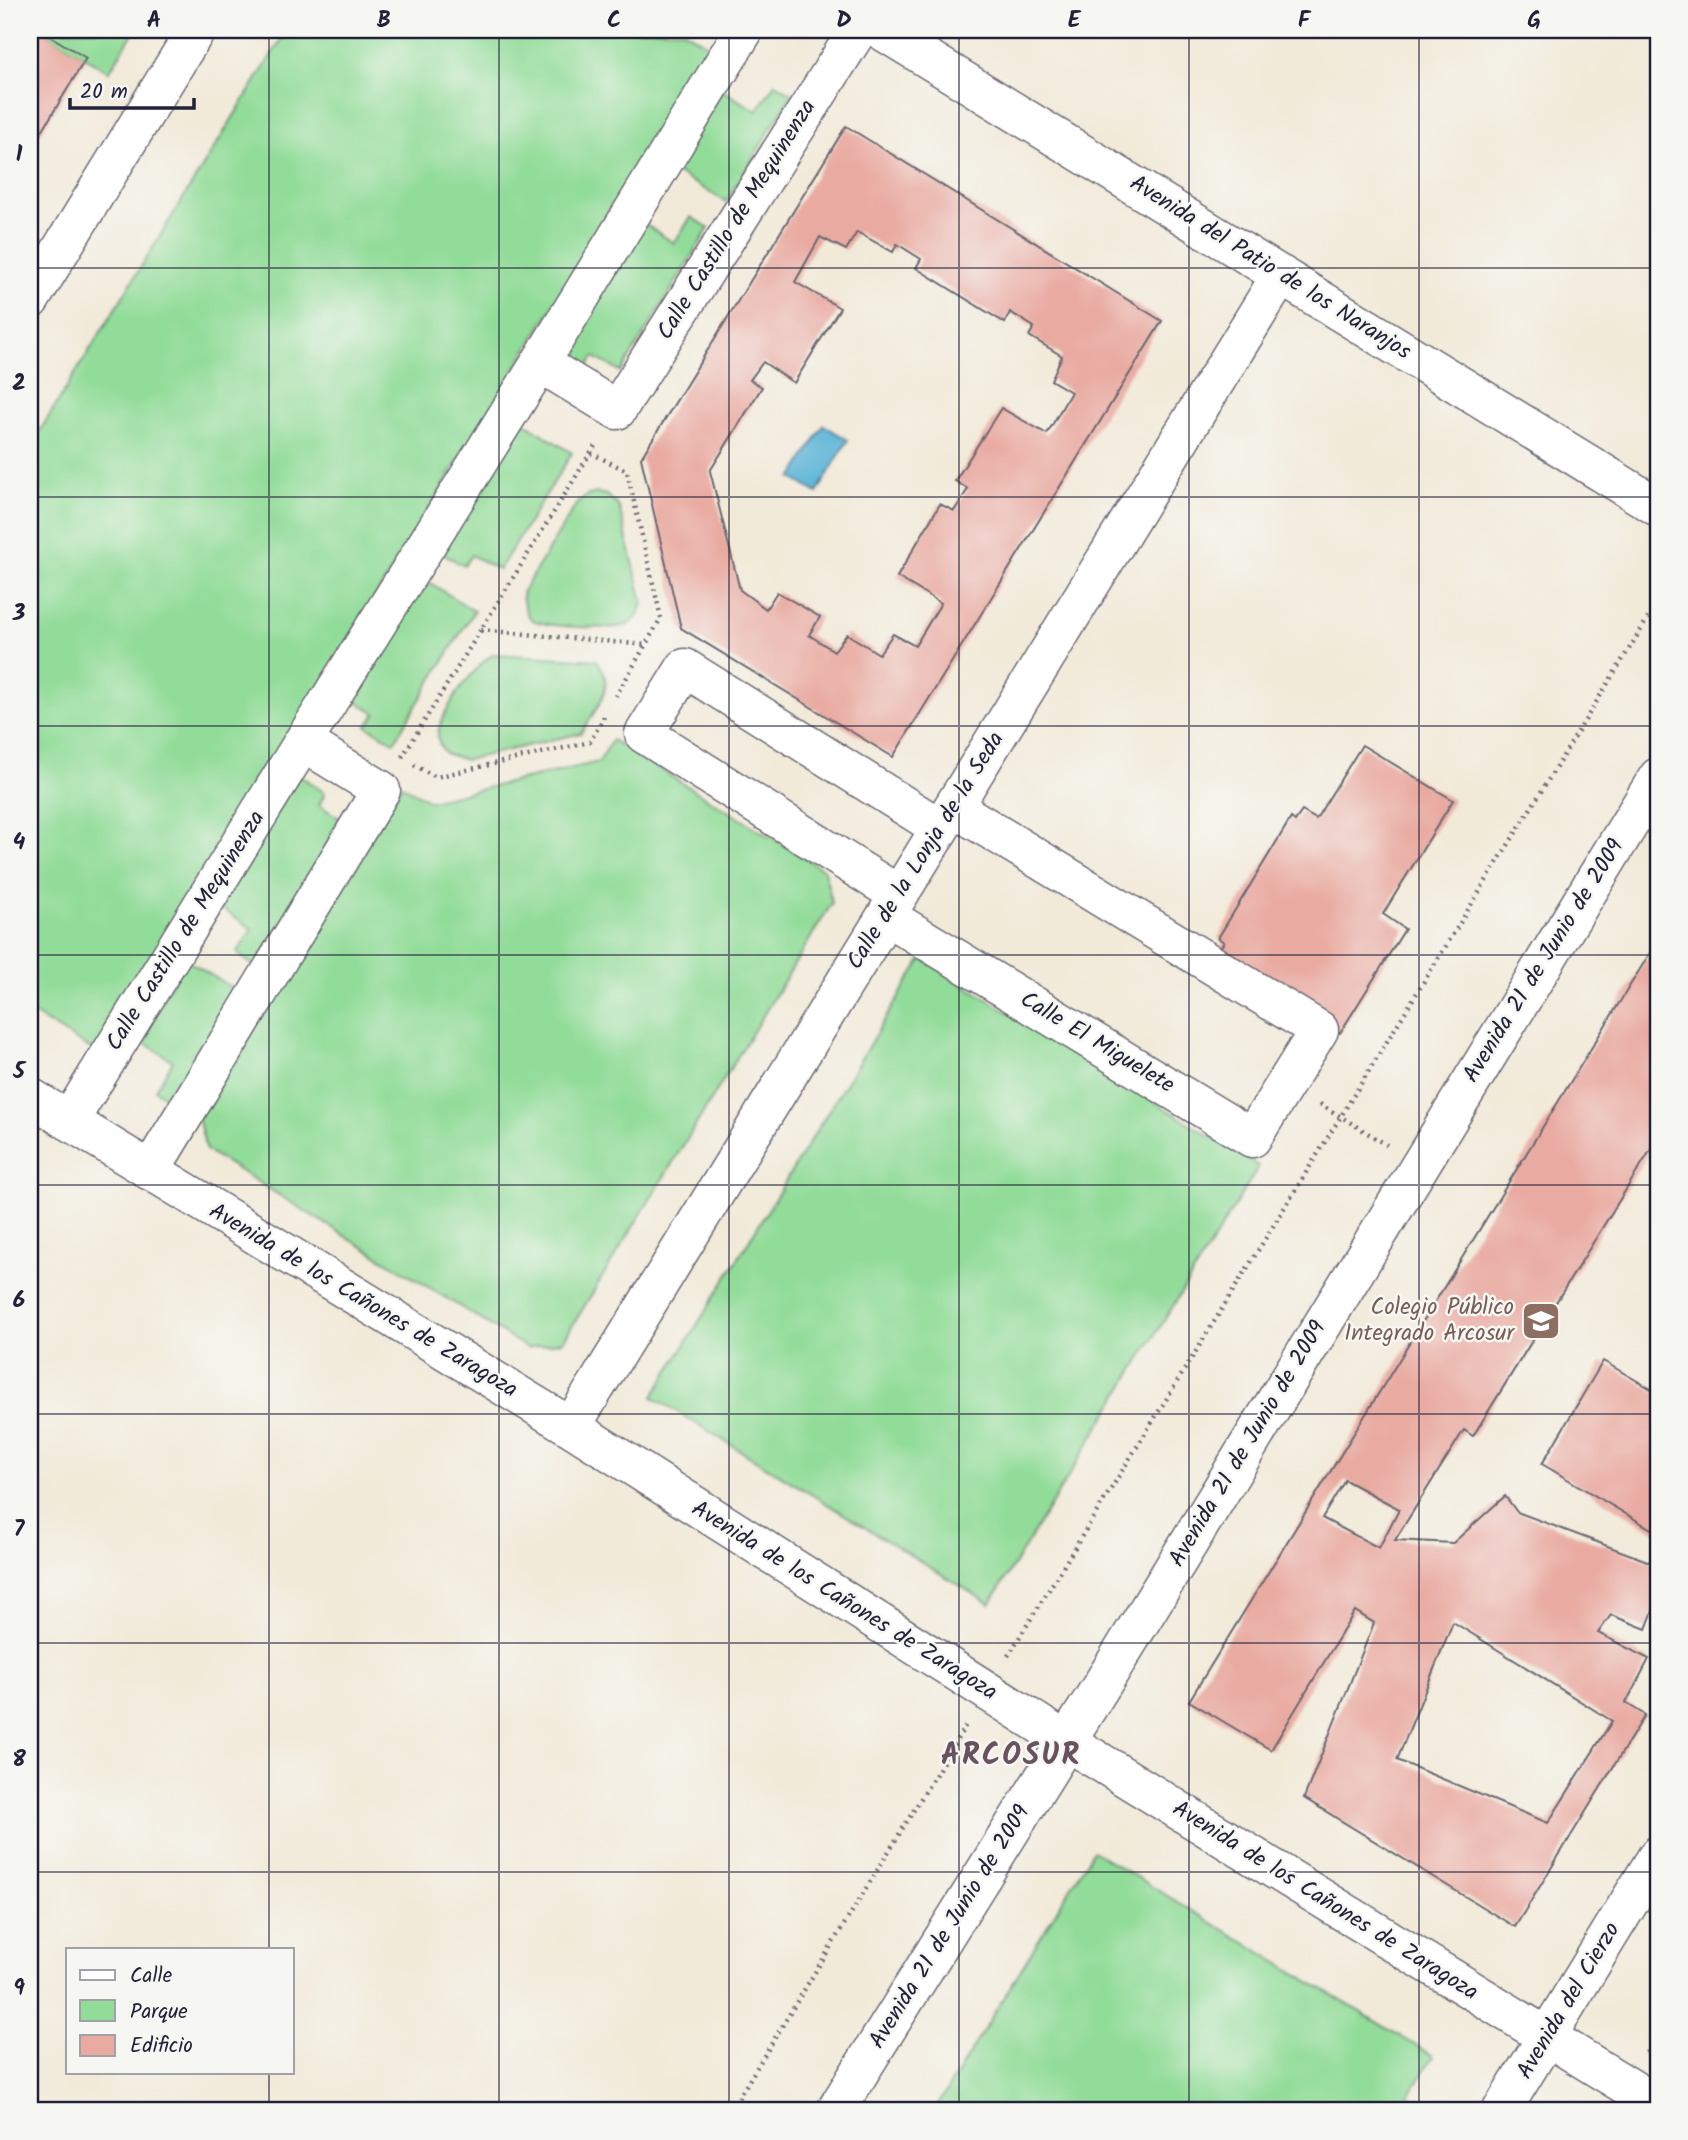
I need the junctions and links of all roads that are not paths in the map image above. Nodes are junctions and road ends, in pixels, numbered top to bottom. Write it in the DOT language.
graph roads {
  1 [pos="196,30"];
  2 [pos="744,30"];
  3 [pos="858,30"];
  4 [pos="881,30"];
  5 [pos="1281,275"];
  6 [pos="34,285"];
  7 [pos="540,363"];
  8 [pos="1658,507"];
  9 [pos="303,742"];
  10 [pos="1658,777"];
  11 [pos="947,817"];
  12 [pos="893,905"];
  13 [pos="30,1097"];
  14 [pos="69,1121"];
  15 [pos="150,1171"];
  16 [pos="571,1427"];
  17 [pos="1066,1741"];
  18 [pos="1658,1855"];
  19 [pos="1547,2037"];
  20 [pos="1658,2105"];
  21 [pos="836,2110"];
  22 [pos="1502,2110"];
  1 -- 6 [label="street"];
  2 -- 7 [label="street, Calle Castillo de Mequinenza"];
  3 -- 7 [label="street, Calle Castillo de Mequinenza"];
  4 -- 5 [label="street, Avenida del Patio de los Naranjos"];
  5 -- 8 [label="street, Avenida del Patio de los Naranjos"];
  5 -- 11 [label="street, Calle de la Lonja de la Seda"];
  7 -- 9 [label="street, Calle Castillo de Mequinenza"];
  9 -- 14 [label="street, Calle Castillo de Mequinenza"];
  9 -- 15 [label="street"];
  10 -- 17 [label="street, Avenida 21 de Junio de 2009"];
  11 -- 12 [label="street, Calle de la Lonja de la Seda"];
  11 -- 12 [label="street, Calle El Miguelete"];
  11 -- 12 [label="street, Calle El Miguelete"];
  12 -- 16 [label="street, Calle de la Lonja de la Seda"];
  13 -- 14 [label="street, Avenida de los Cañones de Zaragoza"];
  14 -- 15 [label="street, Avenida de los Cañones de Zaragoza"];
  15 -- 16 [label="street, Avenida de los Cañones de Zaragoza"];
  16 -- 17 [label="street, Avenida de los Cañones de Zaragoza"];
  17 -- 19 [label="street, Avenida de los Cañones de Zaragoza"];
  17 -- 21 [label="street, Avenida 21 de Junio de 2009"];
  18 -- 19 [label="street, Avenida del Cierzo"];
  19 -- 20 [label="street, Avenida de los Cañones de Zaragoza"];
  19 -- 22 [label="street, Avenida del Cierzo"];
}
